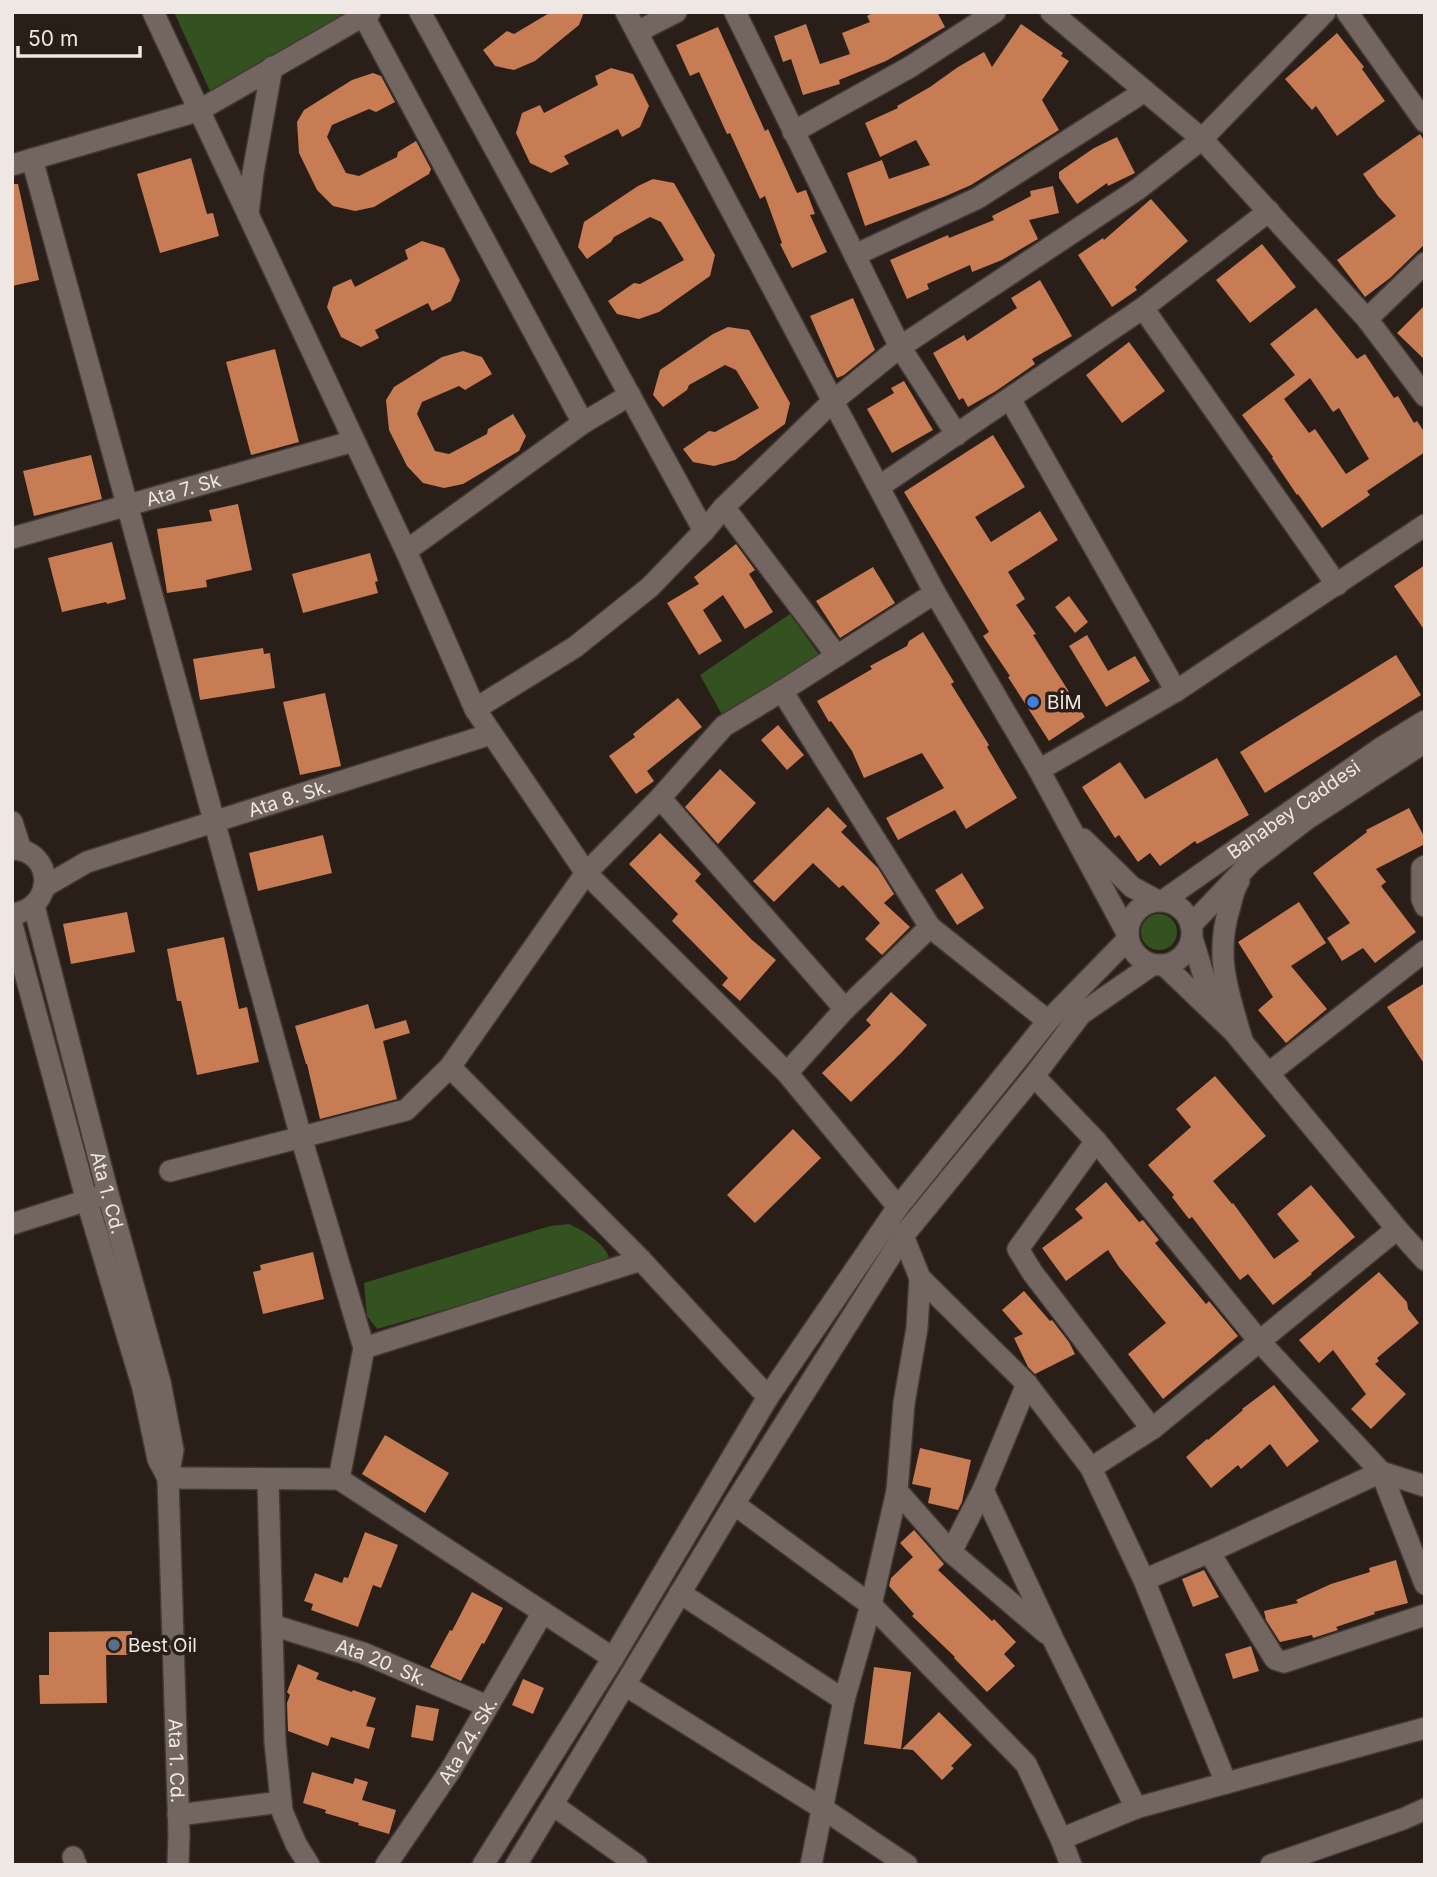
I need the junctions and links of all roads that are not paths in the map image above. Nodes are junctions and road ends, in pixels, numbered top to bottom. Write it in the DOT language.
graph roads {
  1 [pos="153,12"];
  2 [pos="420,12"];
  3 [pos="626,12"];
  4 [pos="676,12"];
  5 [pos="735,12"];
  6 [pos="995,12"];
  7 [pos="1051,12"];
  8 [pos="1325,12"];
  9 [pos="1347,12"];
  10 [pos="367,14"];
  11 [pos="637,32"];
  12 [pos="272,67"];
  13 [pos="1145,91"];
  14 [pos="198,111"];
  15 [pos="1425,122"];
  16 [pos="793,132"];
  17 [pos="1202,139"];
  18 [pos="22,162"];
  19 [pos="1269,211"];
  20 [pos="248,214"];
  21 [pos="855,255"];
  22 [pos="1425,263"];
  23 [pos="1143,308"];
  24 [pos="1367,318"];
  25 [pos="900,347"];
  26 [pos="630,395"];
  27 [pos="1425,396"];
  28 [pos="1010,399"];
  29 [pos="833,401"];
  30 [pos="583,424"];
  31 [pos="957,435"];
  32 [pos="355,441"];
  33 [pos="880,486"];
  34 [pos="127,506"];
  35 [pos="724,507"];
  36 [pos="1425,525"];
  37 [pos="704,531"];
  38 [pos="12,538"];
  39 [pos="406,551"];
  40 [pos="1337,585"];
  41 [pos="935,593"];
  42 [pos="836,656"];
  43 [pos="782,691"];
  44 [pos="1176,691"];
  45 [pos="475,709"];
  46 [pos="1425,721"];
  47 [pos="492,734"];
  48 [pos="1425,742"];
  49 [pos="1039,770"];
  50 [pos="660,798"];
  51 [pos="12,822"];
  52 [pos="214,823"];
  53 [pos="1072,828"];
  54 [pos="24,854"];
  55 [pos="1252,861"];
  56 [pos="87,862"];
  57 [pos="1425,866"];
  58 [pos="586,873"];
  59 [pos="44,887"];
  60 [pos="1160,900"];
  61 [pos="34,906"];
  62 [pos="1425,906"];
  63 [pos="12,914"];
  64 [pos="12,925"];
  65 [pos="930,926"];
  66 [pos="1192,932"];
  67 [pos="1127,936"];
  68 [pos="1425,951"];
  69 [pos="1158,965"];
  70 [pos="845,1009"];
  71 [pos="1048,1021"];
  72 [pos="1238,1037"];
  73 [pos="450,1067"];
  74 [pos="787,1073"];
  75 [pos="1269,1073"];
  76 [pos="1034,1076"];
  77 [pos="301,1137"];
  78 [pos="1096,1141"];
  79 [pos="170,1171"];
  80 [pos="108,1194"];
  81 [pos="87,1201"];
  82 [pos="898,1207"];
  83 [pos="12,1224"];
  84 [pos="1397,1229"];
  85 [pos="903,1236"];
  86 [pos="641,1259"];
  87 [pos="1425,1259"];
  88 [pos="920,1278"];
  89 [pos="1260,1342"];
  90 [pos="364,1348"];
  91 [pos="1027,1384"];
  92 [pos="768,1397"];
  93 [pos="1152,1429"];
  94 [pos="1091,1468"];
  95 [pos="1381,1472"];
  96 [pos="168,1478"];
  97 [pos="268,1479"];
  98 [pos="339,1479"];
  99 [pos="1425,1486"];
  100 [pos="983,1490"];
  101 [pos="897,1491"];
  102 [pos="734,1504"];
  103 [pos="951,1552"];
  104 [pos="1209,1552"];
  105 [pos="1424,1578"];
  106 [pos="1144,1580"];
  107 [pos="680,1593"];
  108 [pos="871,1605"];
  109 [pos="542,1612"];
  110 [pos="1425,1615"];
  111 [pos="272,1625"];
  112 [pos="1053,1639"];
  113 [pos="613,1658"];
  114 [pos="625,1685"];
  115 [pos="844,1699"];
  116 [pos="487,1706"];
  117 [pos="1425,1728"];
  118 [pos="1226,1783"];
  119 [pos="281,1802"];
  120 [pos="553,1805"];
  121 [pos="822,1808"];
  122 [pos="1136,1808"];
  123 [pos="1425,1809"];
  124 [pos="179,1825"];
  125 [pos="1061,1839"];
  126 [pos="1307,1859"];
  127 [pos="178,1865"];
  128 [pos="195,1865"];
  129 [pos="309,1865"];
  130 [pos="386,1865"];
  131 [pos="483,1865"];
  132 [pos="516,1865"];
  133 [pos="637,1865"];
  134 [pos="811,1865"];
  135 [pos="907,1865"];
  136 [pos="1071,1865"];
  137 [pos="1270,1865"];
  1 -- 14 [label="street"];
  2 -- 26 [label="street"];
  3 -- 11 [label="street"];
  4 -- 11 [label="street"];
  5 -- 16 [label="street"];
  6 -- 16 [label="street"];
  7 -- 13 [label="street"];
  8 -- 17 [label="street"];
  9 -- 15 [label="street"];
  10 -- 12 [label="street"];
  10 -- 30 [label="street"];
  11 -- 29 [label="street"];
  12 -- 14 [label="street"];
  12 -- 20 [label="street"];
  13 -- 17 [label="street"];
  13 -- 21 [label="street"];
  14 -- 18 [label="street"];
  14 -- 20 [label="street"];
  16 -- 21 [label="street"];
  17 -- 19 [label="street"];
  17 -- 25 [label="street"];
  18 -- 34 [label="street"];
  19 -- 23 [label="street"];
  19 -- 24 [label="street"];
  20 -- 32 [label="street"];
  21 -- 25 [label="street"];
  22 -- 24 [label="street"];
  23 -- 28 [label="street"];
  23 -- 40 [label="street"];
  24 -- 27 [label="street"];
  25 -- 29 [label="street"];
  25 -- 31 [label="street"];
  26 -- 30 [label="street"];
  26 -- 37 [label="street"];
  28 -- 31 [label="street"];
  28 -- 44 [label="street"];
  29 -- 33 [label="street"];
  29 -- 35 [label="street"];
  30 -- 39 [label="street"];
  31 -- 33 [label="street"];
  32 -- 34 [label="street, Ata 7. Sk"];
  32 -- 39 [label="street"];
  33 -- 41 [label="street"];
  34 -- 38 [label="street, Ata 7. Sk"];
  34 -- 52 [label="street"];
  35 -- 37 [label="street"];
  35 -- 42 [label="street"];
  36 -- 40 [label="street"];
  37 -- 45 [label="street"];
  39 -- 45 [label="street"];
  40 -- 44 [label="street"];
  41 -- 42 [label="street"];
  41 -- 49 [label="street"];
  42 -- 43 [label="street"];
  43 -- 50 [label="street"];
  43 -- 65 [label="street"];
  44 -- 49 [label="street"];
  45 -- 47 [label="street"];
  46 -- 60 [label="street, Bahabey Caddesi"];
  47 -- 52 [label="street, Ata 8. Sk."];
  47 -- 58 [label="street"];
  48 -- 55 [label="street, Bahabey Caddesi"];
  49 -- 53 [label="street"];
  50 -- 58 [label="street"];
  50 -- 70 [label="street"];
  51 -- 54 [label="street"];
  52 -- 56 [label="street, Ata 8. Sk."];
  52 -- 77 [label="street"];
  53 -- 60 [label="street"];
  53 -- 67 [label="street"];
  54 -- 56 [label="street"];
  54 -- 59 [label="street"];
  55 -- 66 [label="street, Bahabey Caddesi"];
  55 -- 72 [label="street"];
  56 -- 59 [label="street"];
  57 -- 62 [label="street"];
  58 -- 73 [label="street"];
  58 -- 74 [label="street"];
  59 -- 61 [label="street"];
  60 -- 66 [label="street"];
  60 -- 67 [label="street"];
  61 -- 63 [label="street"];
  61 -- 80 [label="street, Ata 1. Cd."];
  64 -- 81 [label="street, Ata 1. Cd."];
  65 -- 70 [label="street"];
  65 -- 71 [label="street"];
  66 -- 69 [label="street"];
  66 -- 72 [label="street"];
  67 -- 69 [label="street"];
  67 -- 71 [label="street"];
  68 -- 75 [label="street"];
  69 -- 72 [label="street"];
  69 -- 76 [label="street"];
  70 -- 74 [label="street"];
  71 -- 82 [label="street"];
  72 -- 75 [label="street"];
  73 -- 77 [label="street"];
  73 -- 86 [label="street"];
  74 -- 82 [label="street"];
  75 -- 84 [label="street"];
  76 -- 78 [label="street"];
  76 -- 85 [label="street"];
  77 -- 79 [label="street"];
  77 -- 90 [label="street"];
  78 -- 89 [label="street"];
  78 -- 93 [label="street"];
  80 -- 81 [label="street"];
  80 -- 96 [label="street, Ata 1. Cd."];
  81 -- 83 [label="street"];
  81 -- 96 [label="street, Ata 1. Cd."];
  82 -- 92 [label="street"];
  84 -- 87 [label="street"];
  84 -- 89 [label="street"];
  85 -- 88 [label="street"];
  85 -- 102 [label="street"];
  86 -- 90 [label="street"];
  86 -- 92 [label="street"];
  88 -- 91 [label="street"];
  88 -- 101 [label="street"];
  89 -- 93 [label="street"];
  89 -- 95 [label="street"];
  90 -- 98 [label="street"];
  91 -- 94 [label="street"];
  91 -- 100 [label="street"];
  92 -- 113 [label="street"];
  93 -- 94 [label="street"];
  94 -- 106 [label="street"];
  95 -- 99 [label="street"];
  95 -- 104 [label="street"];
  95 -- 105 [label="street"];
  96 -- 97 [label="street"];
  96 -- 124 [label="street, Ata 1. Cd."];
  97 -- 98 [label="street"];
  97 -- 111 [label="street"];
  98 -- 109 [label="street"];
  100 -- 103 [label="street"];
  100 -- 112 [label="street"];
  101 -- 103 [label="street"];
  101 -- 108 [label="street"];
  102 -- 107 [label="street"];
  102 -- 108 [label="street"];
  103 -- 112 [label="street"];
  104 -- 106 [label="street"];
  104 -- 110 [label="street"];
  106 -- 118 [label="street"];
  107 -- 114 [label="street"];
  107 -- 115 [label="street"];
  108 -- 115 [label="street"];
  108 -- 125 [label="street"];
  109 -- 113 [label="street"];
  109 -- 116 [label="street, Ata 24. Sk."];
  111 -- 116 [label="street, Ata 20. Sk."];
  111 -- 119 [label="street"];
  112 -- 122 [label="street"];
  113 -- 131 [label="street"];
  114 -- 120 [label="street"];
  114 -- 121 [label="street"];
  115 -- 121 [label="street"];
  116 -- 130 [label="street, Ata 24. Sk."];
  117 -- 118 [label="street"];
  118 -- 122 [label="street"];
  119 -- 124 [label="street"];
  119 -- 129 [label="street"];
  120 -- 132 [label="street"];
  120 -- 133 [label="street"];
  121 -- 134 [label="street"];
  121 -- 135 [label="street"];
  122 -- 125 [label="street"];
  123 -- 126 [label="street"];
  124 -- 127 [label="street, Ata 1. Cd."];
  124 -- 128 [label="street"];
  125 -- 136 [label="street"];
  126 -- 137 [label="street"];
}
